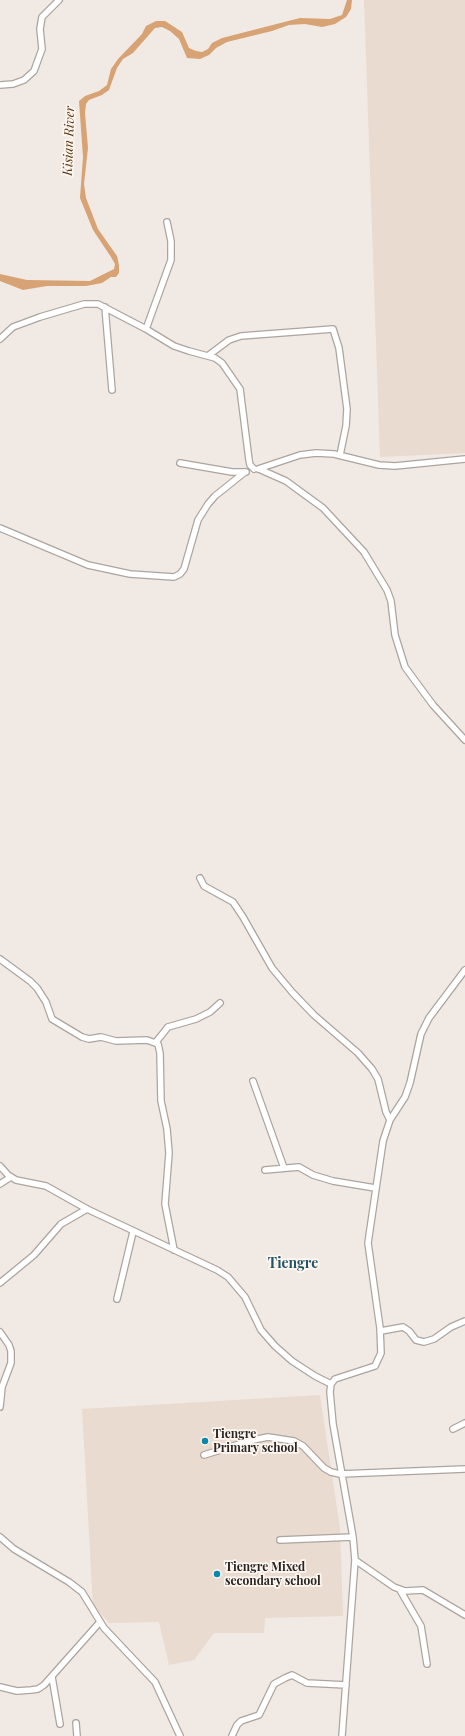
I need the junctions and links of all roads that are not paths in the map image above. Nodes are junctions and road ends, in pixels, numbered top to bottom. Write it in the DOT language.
graph roads {
  1 [pos="59,0"];
  2 [pos="0,85"];
  3 [pos="167,222"];
  4 [pos="105,307"];
  5 [pos="146,329"];
  6 [pos="0,339"];
  7 [pos="209,355"];
  8 [pos="112,390"];
  9 [pos="340,455"];
  10 [pos="465,459"];
  11 [pos="180,463"];
  12 [pos="257,469"];
  13 [pos="245,472"];
  14 [pos="0,528"];
  15 [pos="465,740"];
  16 [pos="200,878"];
  17 [pos="0,959"];
  18 [pos="465,970"];
  19 [pos="220,1003"];
  20 [pos="156,1042"];
  21 [pos="253,1081"];
  22 [pos="390,1120"];
  23 [pos="0,1166"];
  24 [pos="284,1168"];
  25 [pos="265,1170"];
  26 [pos="11,1177"];
  27 [pos="0,1184"];
  28 [pos="376,1188"];
  29 [pos="87,1210"];
  30 [pos="133,1232"];
  31 [pos="174,1250"];
  32 [pos="0,1283"];
  33 [pos="117,1299"];
  34 [pos="465,1320"];
  35 [pos="380,1331"];
  36 [pos="0,1332"];
  37 [pos="330,1384"];
  38 [pos="0,1407"];
  39 [pos="465,1423"];
  40 [pos="453,1429"];
  41 [pos="204,1455"];
  42 [pos="465,1469"];
  43 [pos="340,1474"];
  44 [pos="0,1537"];
  45 [pos="352,1537"];
  46 [pos="280,1540"];
  47 [pos="354,1560"];
  48 [pos="400,1590"];
  49 [pos="465,1615"];
  50 [pos="100,1622"];
  51 [pos="427,1664"];
  52 [pos="52,1677"];
  53 [pos="346,1685"];
  54 [pos="0,1687"];
  55 [pos="76,1723"];
  56 [pos="60,1724"];
  57 [pos="77,1736"];
  58 [pos="180,1736"];
  59 [pos="232,1736"];
  60 [pos="342,1736"];
  1 -- 2 [label="street"];
  3 -- 5 [label="street"];
  4 -- 5 [label="street"];
  4 -- 6 [label="street"];
  4 -- 8 [label="street"];
  5 -- 7 [label="street"];
  7 -- 9 [label="street"];
  7 -- 12 [label="street"];
  9 -- 10 [label="street"];
  9 -- 12 [label="street"];
  11 -- 13 [label="street"];
  12 -- 13 [label="street"];
  12 -- 15 [label="street"];
  13 -- 14 [label="street"];
  16 -- 22 [label="street"];
  17 -- 20 [label="street"];
  18 -- 22 [label="street"];
  19 -- 20 [label="street"];
  20 -- 31 [label="street"];
  21 -- 24 [label="street"];
  22 -- 28 [label="street"];
  23 -- 26 [label="street"];
  24 -- 25 [label="street"];
  24 -- 28 [label="street"];
  26 -- 27 [label="street"];
  26 -- 29 [label="street"];
  28 -- 35 [label="street"];
  29 -- 30 [label="street"];
  29 -- 32 [label="street"];
  30 -- 31 [label="street"];
  30 -- 33 [label="street"];
  31 -- 37 [label="street"];
  34 -- 35 [label="street"];
  35 -- 37 [label="street"];
  36 -- 38 [label="street"];
  37 -- 43 [label="street"];
  39 -- 40 [label="street"];
  41 -- 43 [label="street"];
  42 -- 43 [label="street"];
  43 -- 45 [label="street"];
  44 -- 50 [label="street"];
  45 -- 46 [label="street"];
  45 -- 47 [label="street"];
  47 -- 48 [label="street"];
  47 -- 53 [label="street"];
  48 -- 49 [label="street"];
  48 -- 51 [label="street"];
  50 -- 52 [label="street"];
  50 -- 58 [label="street"];
  52 -- 54 [label="street"];
  52 -- 56 [label="street"];
  53 -- 59 [label="street"];
  53 -- 60 [label="street"];
  55 -- 57 [label="street"];
}
